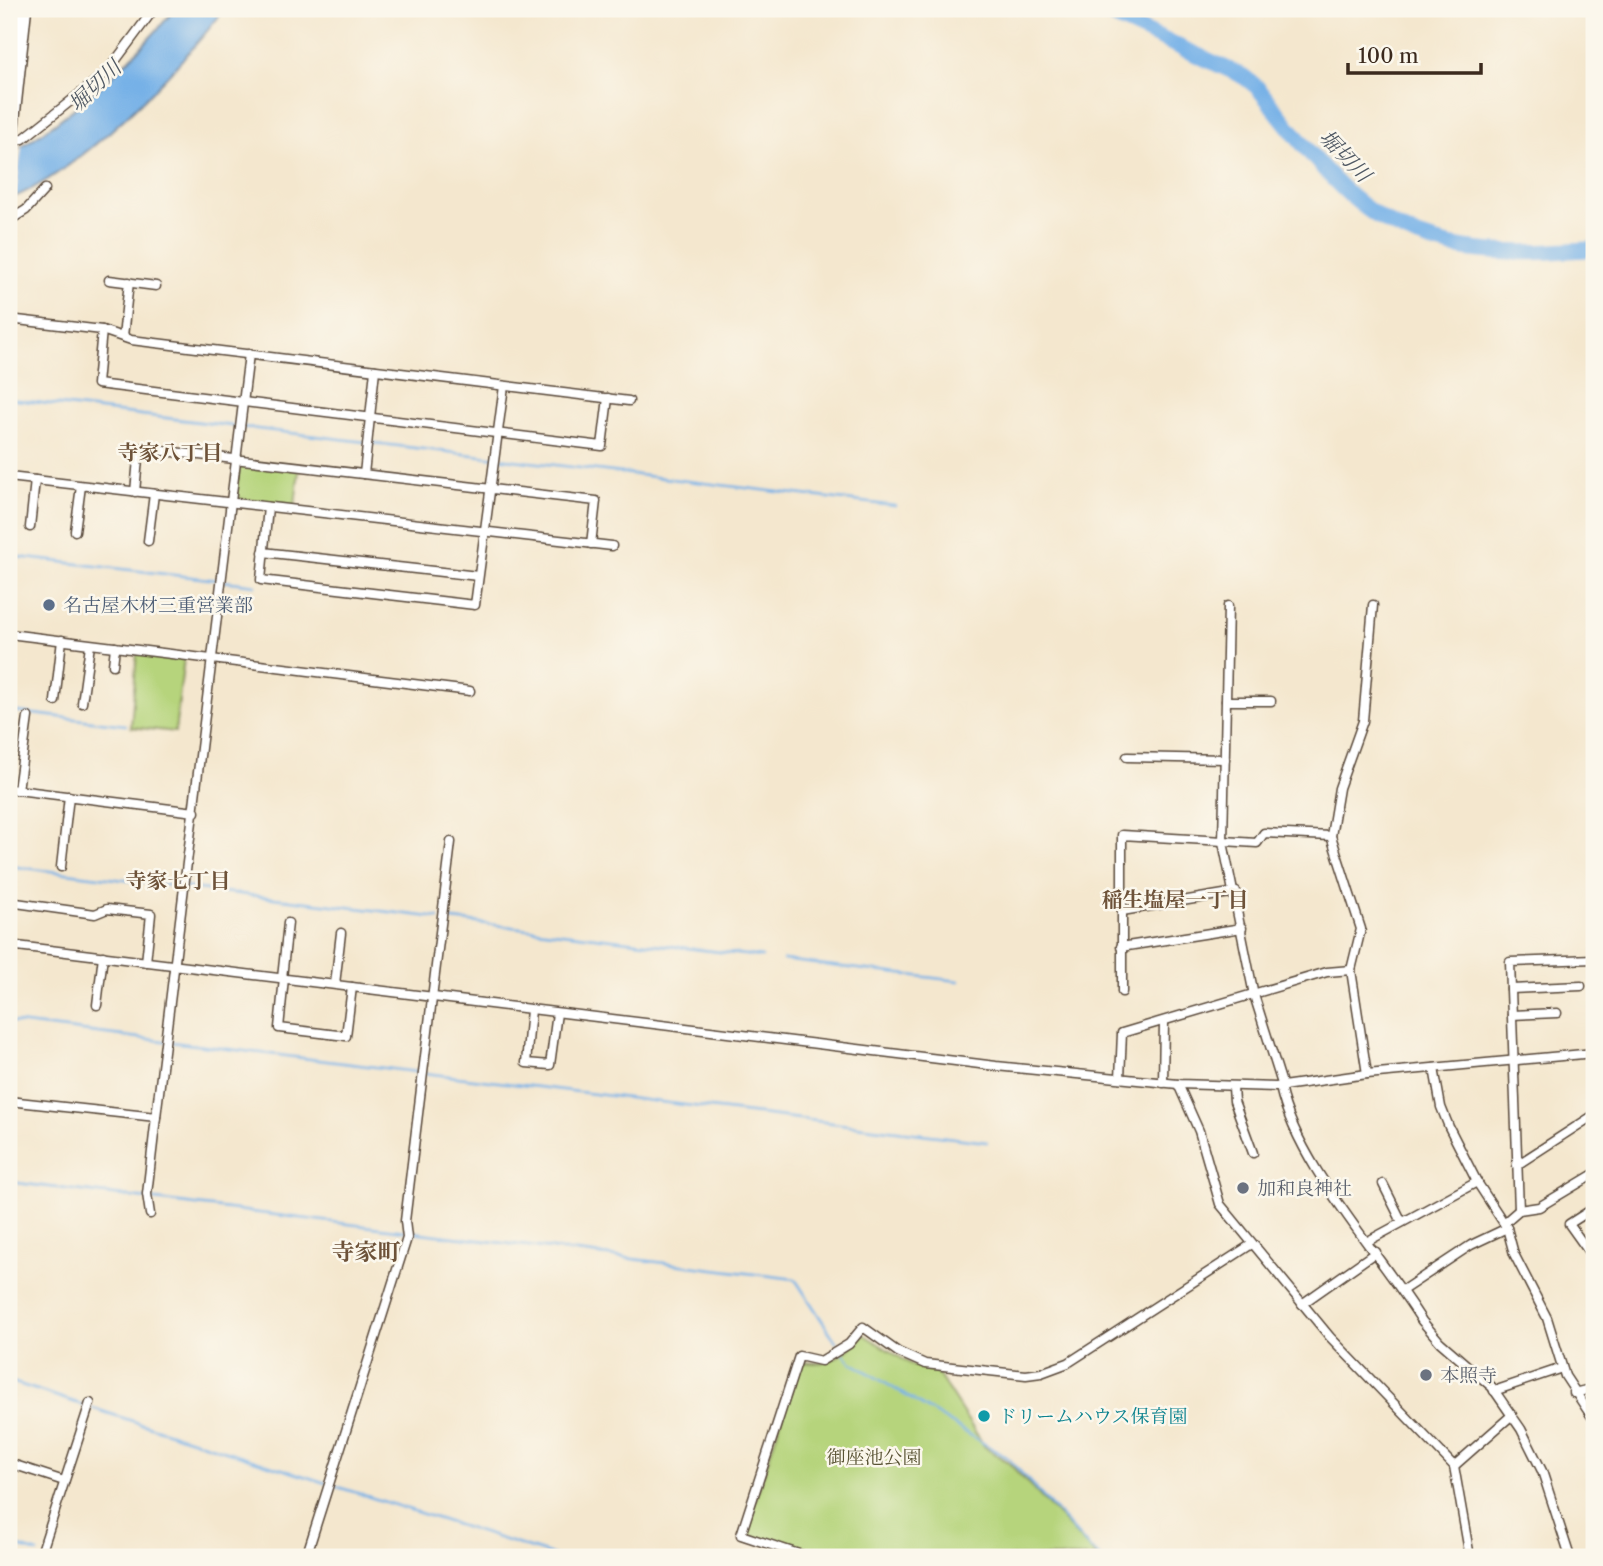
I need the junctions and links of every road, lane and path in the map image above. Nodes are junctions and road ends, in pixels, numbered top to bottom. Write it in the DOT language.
graph roads {
  1 [pos="10,9"];
  2 [pos="23,9"];
  3 [pos="154,9"];
  4 [pos="9,20"];
  5 [pos="9,141"];
  6 [pos="46,189"];
  7 [pos="10,220"];
  8 [pos="109,280"];
  9 [pos="129,282"];
  10 [pos="156,286"];
  11 [pos="9,319"];
  12 [pos="102,330"];
  13 [pos="123,337"];
  14 [pos="249,354"];
  15 [pos="375,370"];
  16 [pos="504,386"];
  17 [pos="608,398"];
  18 [pos="629,401"];
  19 [pos="243,402"];
  20 [pos="370,417"];
  21 [pos="497,433"];
  22 [pos="237,458"];
  23 [pos="364,474"];
  24 [pos="9,477"];
  25 [pos="35,480"];
  26 [pos="81,486"];
  27 [pos="489,489"];
  28 [pos="135,492"];
  29 [pos="154,494"];
  30 [pos="232,503"];
  31 [pos="268,507"];
  32 [pos="30,527"];
  33 [pos="75,531"];
  34 [pos="484,532"];
  35 [pos="148,541"];
  36 [pos="591,544"];
  37 [pos="612,546"];
  38 [pos="263,552"];
  39 [pos="478,576"];
  40 [pos="1373,605"];
  41 [pos="1228,606"];
  42 [pos="9,634"];
  43 [pos="62,640"];
  44 [pos="90,645"];
  45 [pos="115,648"];
  46 [pos="212,659"];
  47 [pos="113,665"];
  48 [pos="470,691"];
  49 [pos="55,701"];
  50 [pos="1226,701"];
  51 [pos="1271,701"];
  52 [pos="82,703"];
  53 [pos="28,717"];
  54 [pos="1127,757"];
  55 [pos="1225,759"];
  56 [pos="9,789"];
  57 [pos="19,790"];
  58 [pos="69,796"];
  59 [pos="195,812"];
  60 [pos="1331,836"];
  61 [pos="451,842"];
  62 [pos="1223,842"];
  63 [pos="61,867"];
  64 [pos="1236,892"];
  65 [pos="9,902"];
  66 [pos="1122,911"];
  67 [pos="288,923"];
  68 [pos="1242,928"];
  69 [pos="341,933"];
  70 [pos="9,945"];
  71 [pos="1121,947"];
  72 [pos="103,956"];
  73 [pos="1594,959"];
  74 [pos="146,962"];
  75 [pos="177,965"];
  76 [pos="1351,971"];
  77 [pos="283,978"];
  78 [pos="335,985"];
  79 [pos="1581,986"];
  80 [pos="352,987"];
  81 [pos="1511,989"];
  82 [pos="1122,992"];
  83 [pos="1254,995"];
  84 [pos="433,996"];
  85 [pos="97,1005"];
  86 [pos="531,1010"];
  87 [pos="557,1013"];
  88 [pos="1558,1013"];
  89 [pos="1512,1015"];
  90 [pos="1164,1022"];
  91 [pos="1591,1053"];
  92 [pos="1513,1060"];
  93 [pos="1594,1067"];
  94 [pos="1434,1068"];
  95 [pos="1367,1074"];
  96 [pos="1120,1078"];
  97 [pos="1163,1083"];
  98 [pos="1178,1084"];
  99 [pos="1281,1087"];
  100 [pos="1233,1088"];
  101 [pos="9,1101"];
  102 [pos="1594,1115"];
  103 [pos="156,1117"];
  104 [pos="1253,1153"];
  105 [pos="1517,1165"];
  106 [pos="1594,1174"];
  107 [pos="1477,1182"];
  108 [pos="1383,1184"];
  109 [pos="1594,1208"];
  110 [pos="1519,1210"];
  111 [pos="150,1214"];
  112 [pos="1402,1222"];
  113 [pos="1505,1225"];
  114 [pos="1368,1241"];
  115 [pos="1252,1244"];
  116 [pos="1376,1252"];
  117 [pos="1594,1259"];
  118 [pos="1403,1290"];
  119 [pos="1302,1304"];
  120 [pos="1562,1368"];
  121 [pos="1594,1388"];
  122 [pos="1494,1391"];
  123 [pos="1574,1393"];
  124 [pos="89,1407"];
  125 [pos="1512,1415"];
  126 [pos="1594,1420"];
  127 [pos="9,1463"];
  128 [pos="1454,1466"];
  129 [pos="64,1481"];
  130 [pos="41,1554"];
  131 [pos="306,1557"];
  132 [pos="808,1557"];
  133 [pos="1470,1557"];
  134 [pos="1570,1557"];
  1 -- 4 [label="highway"];
  2 -- 5 [label="highway"];
  3 -- 5 [label="street"];
  6 -- 7 [label="street"];
  8 -- 9 [label="street"];
  9 -- 10 [label="street"];
  9 -- 13 [label="street"];
  11 -- 12 [label="street"];
  12 -- 13 [label="street"];
  12 -- 19 [label="street"];
  13 -- 14 [label="street"];
  14 -- 15 [label="street"];
  14 -- 19 [label="street"];
  15 -- 16 [label="street"];
  15 -- 20 [label="street"];
  16 -- 17 [label="street"];
  16 -- 21 [label="street"];
  17 -- 18 [label="street"];
  17 -- 21 [label="street"];
  19 -- 20 [label="street"];
  19 -- 22 [label="street"];
  20 -- 21 [label="street"];
  20 -- 23 [label="street"];
  21 -- 27 [label="street"];
  22 -- 23 [label="street"];
  22 -- 28 [label="street"];
  22 -- 30 [label="street"];
  23 -- 27 [label="street"];
  24 -- 25 [label="street"];
  25 -- 26 [label="street"];
  25 -- 32 [label="street"];
  26 -- 28 [label="street"];
  26 -- 33 [label="street"];
  27 -- 34 [label="street"];
  27 -- 36 [label="street"];
  28 -- 29 [label="street"];
  29 -- 30 [label="street"];
  29 -- 35 [label="street"];
  30 -- 31 [label="street"];
  30 -- 46 [label="street"];
  31 -- 34 [label="street"];
  31 -- 38 [label="street"];
  34 -- 36 [label="street"];
  34 -- 39 [label="street"];
  36 -- 37 [label="street"];
  38 -- 39 [label="street"];
  38 -- 39 [label="street"];
  40 -- 60 [label="street"];
  41 -- 50 [label="street"];
  42 -- 43 [label="street"];
  43 -- 44 [label="street"];
  43 -- 49 [label="street"];
  44 -- 45 [label="street"];
  44 -- 52 [label="street"];
  45 -- 46 [label="street"];
  45 -- 47 [label="street"];
  46 -- 48 [label="street"];
  46 -- 59 [label="street"];
  50 -- 51 [label="street"];
  50 -- 55 [label="street"];
  53 -- 57 [label="street"];
  54 -- 55 [label="street"];
  55 -- 62 [label="street"];
  56 -- 57 [label="street"];
  57 -- 58 [label="street"];
  58 -- 59 [label="street"];
  58 -- 63 [label="street"];
  59 -- 75 [label="street"];
  60 -- 62 [label="street"];
  60 -- 76 [label="street"];
  61 -- 84 [label="street"];
  62 -- 64 [label="street"];
  62 -- 66 [label="street"];
  64 -- 66 [label="street"];
  64 -- 68 [label="street"];
  65 -- 74 [label="street"];
  66 -- 71 [label="street"];
  67 -- 77 [label="street"];
  68 -- 71 [label="street"];
  68 -- 83 [label="street"];
  69 -- 78 [label="street"];
  70 -- 72 [label="street"];
  71 -- 82 [label="street"];
  72 -- 74 [label="street"];
  72 -- 85 [label="street"];
  73 -- 81 [label="street"];
  74 -- 75 [label="street"];
  75 -- 77 [label="street"];
  75 -- 103 [label="street"];
  76 -- 83 [label="street"];
  76 -- 95 [label="street"];
  77 -- 78 [label="street"];
  77 -- 80 [label="street"];
  78 -- 80 [label="street"];
  79 -- 81 [label="street"];
  80 -- 84 [label="street"];
  81 -- 89 [label="street"];
  83 -- 90 [label="street"];
  83 -- 99 [label="street"];
  84 -- 86 [label="street"];
  84 -- 131 [label="street"];
  86 -- 87 [label="street"];
  86 -- 87 [label="street"];
  87 -- 96 [label="street"];
  88 -- 89 [label="street"];
  89 -- 92 [label="street"];
  90 -- 96 [label="street"];
  90 -- 97 [label="street"];
  91 -- 92 [label="street"];
  91 -- 93 [label="street"];
  92 -- 94 [label="street"];
  92 -- 105 [label="street"];
  94 -- 95 [label="street"];
  94 -- 107 [label="street"];
  95 -- 99 [label="street"];
  96 -- 97 [label="street"];
  97 -- 98 [label="street"];
  98 -- 100 [label="street"];
  98 -- 115 [label="street"];
  99 -- 100 [label="street"];
  99 -- 114 [label="street"];
  100 -- 104 [label="street"];
  101 -- 103 [label="street"];
  102 -- 105 [label="street"];
  103 -- 111 [label="street"];
  105 -- 110 [label="street"];
  106 -- 110 [label="street"];
  107 -- 112 [label="street"];
  107 -- 113 [label="street"];
  108 -- 112 [label="street"];
  109 -- 117 [label="street"];
  110 -- 113 [label="street"];
  112 -- 114 [label="street"];
  113 -- 118 [label="street"];
  113 -- 120 [label="street"];
  114 -- 116 [label="street"];
  115 -- 119 [label="street"];
  115 -- 132 [label="street"];
  116 -- 118 [label="street"];
  116 -- 119 [label="street"];
  118 -- 122 [label="street"];
  119 -- 128 [label="street"];
  120 -- 122 [label="street"];
  120 -- 123 [label="street"];
  121 -- 123 [label="street"];
  122 -- 125 [label="street"];
  123 -- 126 [label="street"];
  124 -- 129 [label="street"];
  125 -- 128 [label="street"];
  125 -- 134 [label="street"];
  127 -- 129 [label="street"];
  128 -- 133 [label="street"];
  129 -- 130 [label="street"];
}
